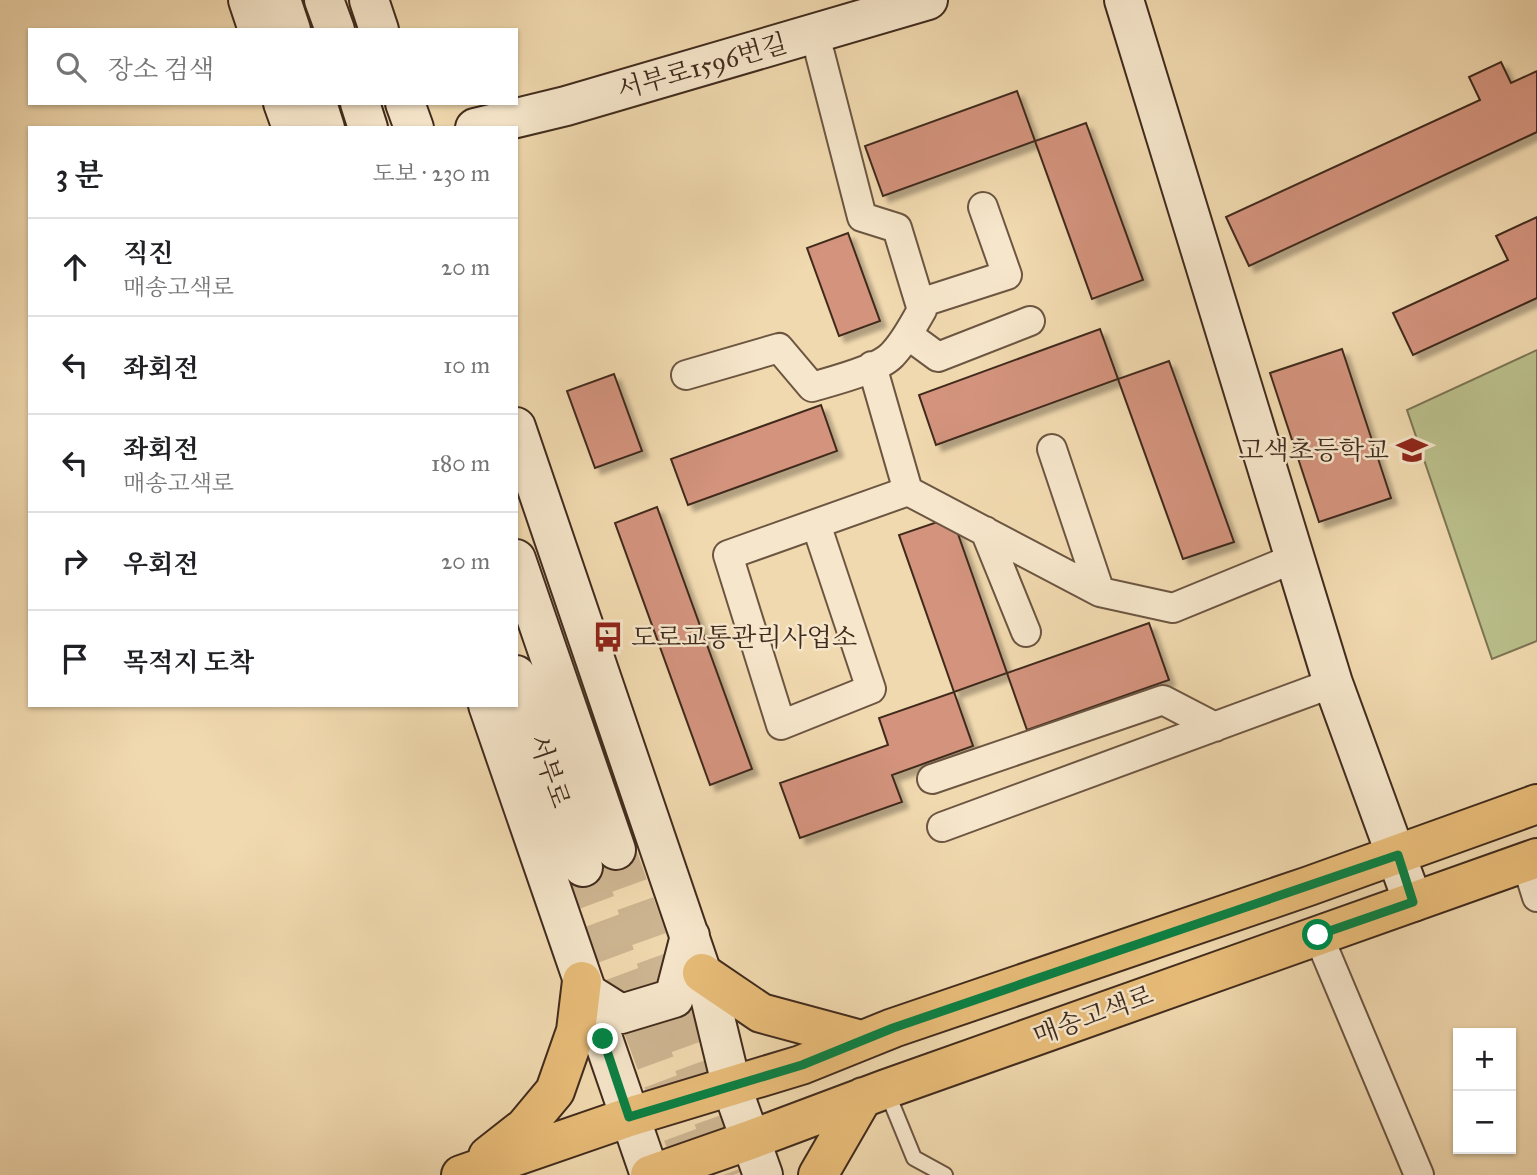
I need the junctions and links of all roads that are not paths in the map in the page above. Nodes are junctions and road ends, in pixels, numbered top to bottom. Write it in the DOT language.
graph roads {
  1 [pos="248,0"];
  2 [pos="281,0"];
  3 [pos="324,0"];
  4 [pos="369,0"];
  5 [pos="928,0"];
  6 [pos="1124,0"];
  7 [pos="257,28"];
  8 [pos="290,28"];
  9 [pos="334,28"];
  10 [pos="378,28"];
  11 [pos="820,54"];
  12 [pos="284,105"];
  13 [pos="318,105"];
  14 [pos="361,105"];
  15 [pos="406,105"];
  16 [pos="291,126"];
  17 [pos="324,126"];
  18 [pos="367,126"];
  19 [pos="413,126"];
  20 [pos="483,126"];
  21 [pos="983,207"];
  22 [pos="920,303"];
  23 [pos="1030,321"];
  24 [pos="908,335"];
  25 [pos="872,366"];
  26 [pos="686,375"];
  27 [pos="518,433"];
  28 [pos="1052,449"];
  29 [pos="908,491"];
  30 [pos="816,524"];
  31 [pos="985,531"];
  32 [pos="1295,558"];
  33 [pos="518,566"];
  34 [pos="1100,592"];
  35 [pos="1026,632"];
  36 [pos="518,679"];
  37 [pos="1333,684"];
  38 [pos="489,707"];
  39 [pos="1215,727"];
  40 [pos="932,779"];
  41 [pos="1537,804"];
  42 [pos="942,827"];
  43 [pos="1398,855"];
  44 [pos="1533,872"];
  45 [pos="1413,902"];
  46 [pos="1318,935"];
  47 [pos="690,936"];
  48 [pos="702,973"];
  49 [pos="584,987"];
  50 [pos="861,1040"];
  51 [pos="732,1088"];
  52 [pos="875,1093"];
  53 [pos="629,1117"];
  54 [pos="757,1158"];
  55 [pos="462,1175"];
  56 [pos="650,1175"];
  57 [pos="818,1175"];
  58 [pos="945,1175"];
  59 [pos="1419,1175"];
  1 -- 7 [label="street"];
  2 -- 8 [label="street"];
  3 -- 9 [label="street"];
  4 -- 10 [label="street"];
  5 -- 20 [label="street, 서부로1596번길"];
  6 -- 32 [label="street"];
  11 -- 22 [label="street"];
  12 -- 16 [label="street"];
  13 -- 17 [label="street"];
  14 -- 18 [label="street"];
  15 -- 19 [label="street"];
  21 -- 22 [label="street"];
  22 -- 24 [label="street"];
  23 -- 24 [label="street"];
  24 -- 25 [label="street"];
  25 -- 26 [label="street"];
  25 -- 29 [label="street"];
  27 -- 47 [label="street"];
  28 -- 34 [label="street"];
  29 -- 30 [label="street"];
  29 -- 31 [label="street"];
  30 -- 30 [label="street"];
  31 -- 34 [label="street"];
  31 -- 35 [label="street"];
  32 -- 34 [label="street"];
  32 -- 37 [label="street"];
  33 -- 36 [label="street, 서부로"];
  37 -- 39 [label="street"];
  37 -- 43 [label="street"];
  38 -- 49 [label="street"];
  39 -- 40 [label="street"];
  39 -- 42 [label="street"];
  41 -- 43 [label="main road, 매송고색로"];
  43 -- 45 [label="street"];
  43 -- 50 [label="main road, 매송고색로"];
  44 -- 45 [label="main road, 매송고색로"];
  45 -- 46 [label="main road, 매송고색로"];
  46 -- 52 [label="main road, 매송고색로"];
  46 -- 59 [label="street"];
  47 -- 48 [label="street"];
  47 -- 49 [label="street"];
  48 -- 50 [label="main road"];
  48 -- 51 [label="street"];
  49 -- 53 [label="street"];
  49 -- 55 [label="main road"];
  50 -- 51 [label="main road, 매송고색로"];
  51 -- 53 [label="main road, 매송고색로"];
  51 -- 54 [label="street"];
  52 -- 54 [label="main road, 매송고색로"];
  52 -- 57 [label="main road"];
  52 -- 58 [label="lane"];
  53 -- 55 [label="main road, 매송고색로"];
  53 -- 56 [label="street"];
  54 -- 56 [label="main road, 매송고색로"];
}
